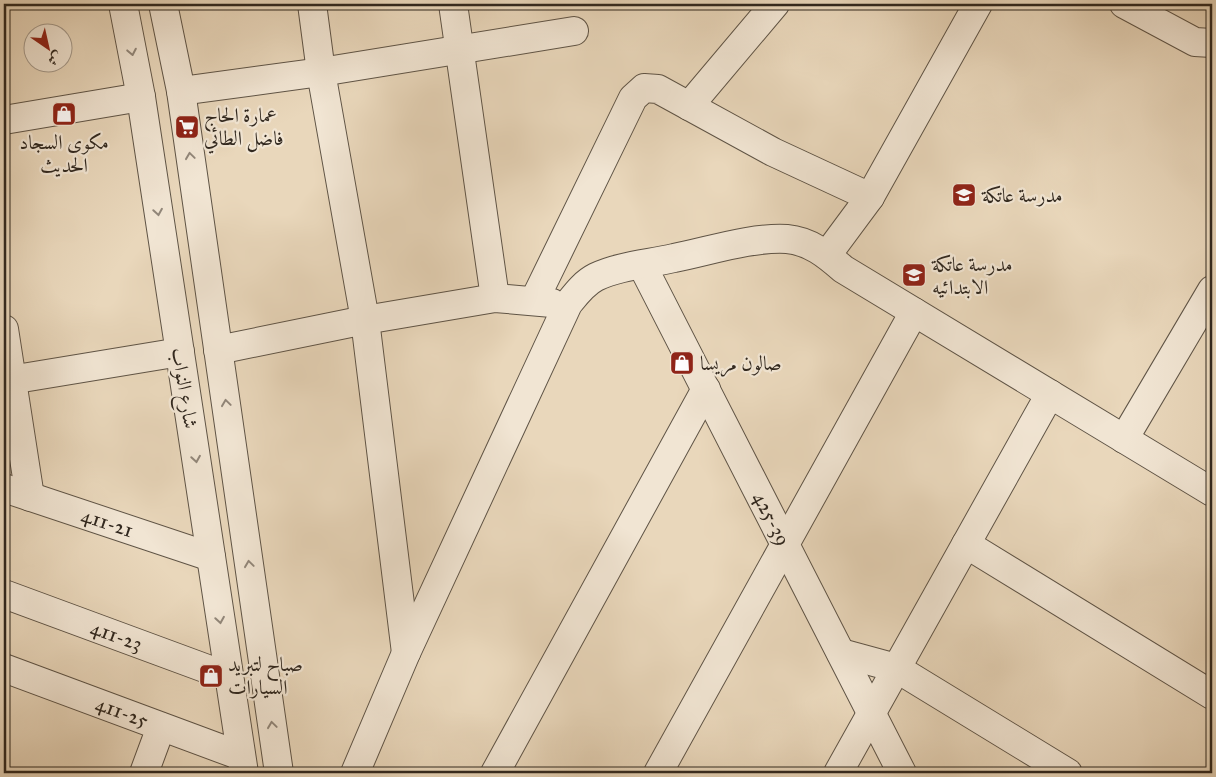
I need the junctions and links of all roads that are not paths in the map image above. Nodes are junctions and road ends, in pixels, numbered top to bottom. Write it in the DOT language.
graph roads {
  1 [pos="123,4"];
  2 [pos="163,4"];
  3 [pos="312,4"];
  4 [pos="453,4"];
  5 [pos="774,4"];
  6 [pos="978,4"];
  7 [pos="1124,4"];
  8 [pos="574,31"];
  9 [pos="1212,43"];
  10 [pos="461,48"];
  11 [pos="321,72"];
  12 [pos="180,91"];
  13 [pos="141,97"];
  14 [pos="689,106"];
  15 [pos="4,120"];
  16 [pos="870,197"];
  17 [pos="828,255"];
  18 [pos="642,265"];
  19 [pos="1212,290"];
  20 [pos="495,298"];
  21 [pos="534,301"];
  22 [pos="568,304"];
  23 [pos="914,312"];
  24 [pos="365,320"];
  25 [pos="4,329"];
  26 [pos="218,350"];
  27 [pos="180,352"];
  28 [pos="8,381"];
  29 [pos="706,390"];
  30 [pos="1050,394"];
  31 [pos="1124,439"];
  32 [pos="4,488"];
  33 [pos="1212,492"];
  34 [pos="30,498"];
  35 [pos="785,544"];
  36 [pos="966,544"];
  37 [pos="211,557"];
  38 [pos="4,594"];
  39 [pos="841,653"];
  40 [pos="406,654"];
  41 [pos="4,668"];
  42 [pos="896,668"];
  43 [pos="229,677"];
  44 [pos="1212,695"];
  45 [pos="872,714"];
  46 [pos="161,727"];
  47 [pos="242,765"];
  48 [pos="144,773"];
  49 [pos="279,773"];
  50 [pos="355,773"];
  51 [pos="495,773"];
  52 [pos="658,773"];
  53 [pos="838,773"];
  54 [pos="902,773"];
  55 [pos="1068,773"];
  1 -- 13 [label="street, شارع النواب, one-way"];
  2 -- 12 [label="street, شارع النواب"];
  3 -- 11 [label="street"];
  4 -- 10 [label="street"];
  5 -- 14 [label="street"];
  6 -- 16 [label="street"];
  7 -- 9 [label="street"];
  8 -- 10 [label="street"];
  10 -- 11 [label="street"];
  10 -- 20 [label="street"];
  11 -- 12 [label="street"];
  11 -- 24 [label="street"];
  26 -- 12 [label="street, شارع النواب, one-way"];
  13 -- 15 [label="street"];
  13 -- 27 [label="street, شارع النواب, one-way"];
  14 -- 16 [label="street"];
  14 -- 21 [label="street"];
  16 -- 17 [label="street"];
  17 -- 18 [label="street"];
  17 -- 23 [label="street"];
  18 -- 22 [label="street"];
  18 -- 29 [label="street, 425-39"];
  19 -- 31 [label="street"];
  20 -- 21 [label="street"];
  20 -- 24 [label="street"];
  21 -- 22 [label="street"];
  22 -- 40 [label="street"];
  23 -- 30 [label="street"];
  23 -- 35 [label="street"];
  24 -- 26 [label="street"];
  24 -- 40 [label="street"];
  25 -- 28 [label="street"];
  49 -- 26 [label="street, شارع النواب, one-way"];
  27 -- 28 [label="street"];
  27 -- 37 [label="street, شارع النواب, one-way"];
  28 -- 34 [label="street"];
  29 -- 35 [label="street, 425-39"];
  29 -- 51 [label="street"];
  30 -- 31 [label="street"];
  30 -- 36 [label="street"];
  31 -- 33 [label="street"];
  32 -- 34 [label="street, 411-21"];
  34 -- 37 [label="street, 411-21"];
  35 -- 39 [label="street, 425-39"];
  35 -- 52 [label="street"];
  36 -- 42 [label="street"];
  36 -- 44 [label="street"];
  37 -- 43 [label="street, شارع النواب, one-way"];
  38 -- 43 [label="street, 411-23"];
  39 -- 42 [label="street"];
  39 -- 45 [label="street, 425-39"];
  40 -- 50 [label="street"];
  41 -- 46 [label="street, 411-25"];
  42 -- 45 [label="street"];
  42 -- 55 [label="street"];
  43 -- 47 [label="street, شارع النواب"];
  45 -- 53 [label="street"];
  45 -- 54 [label="street, 425-39"];
  46 -- 47 [label="street, 411-25"];
  46 -- 48 [label="street"];
}
